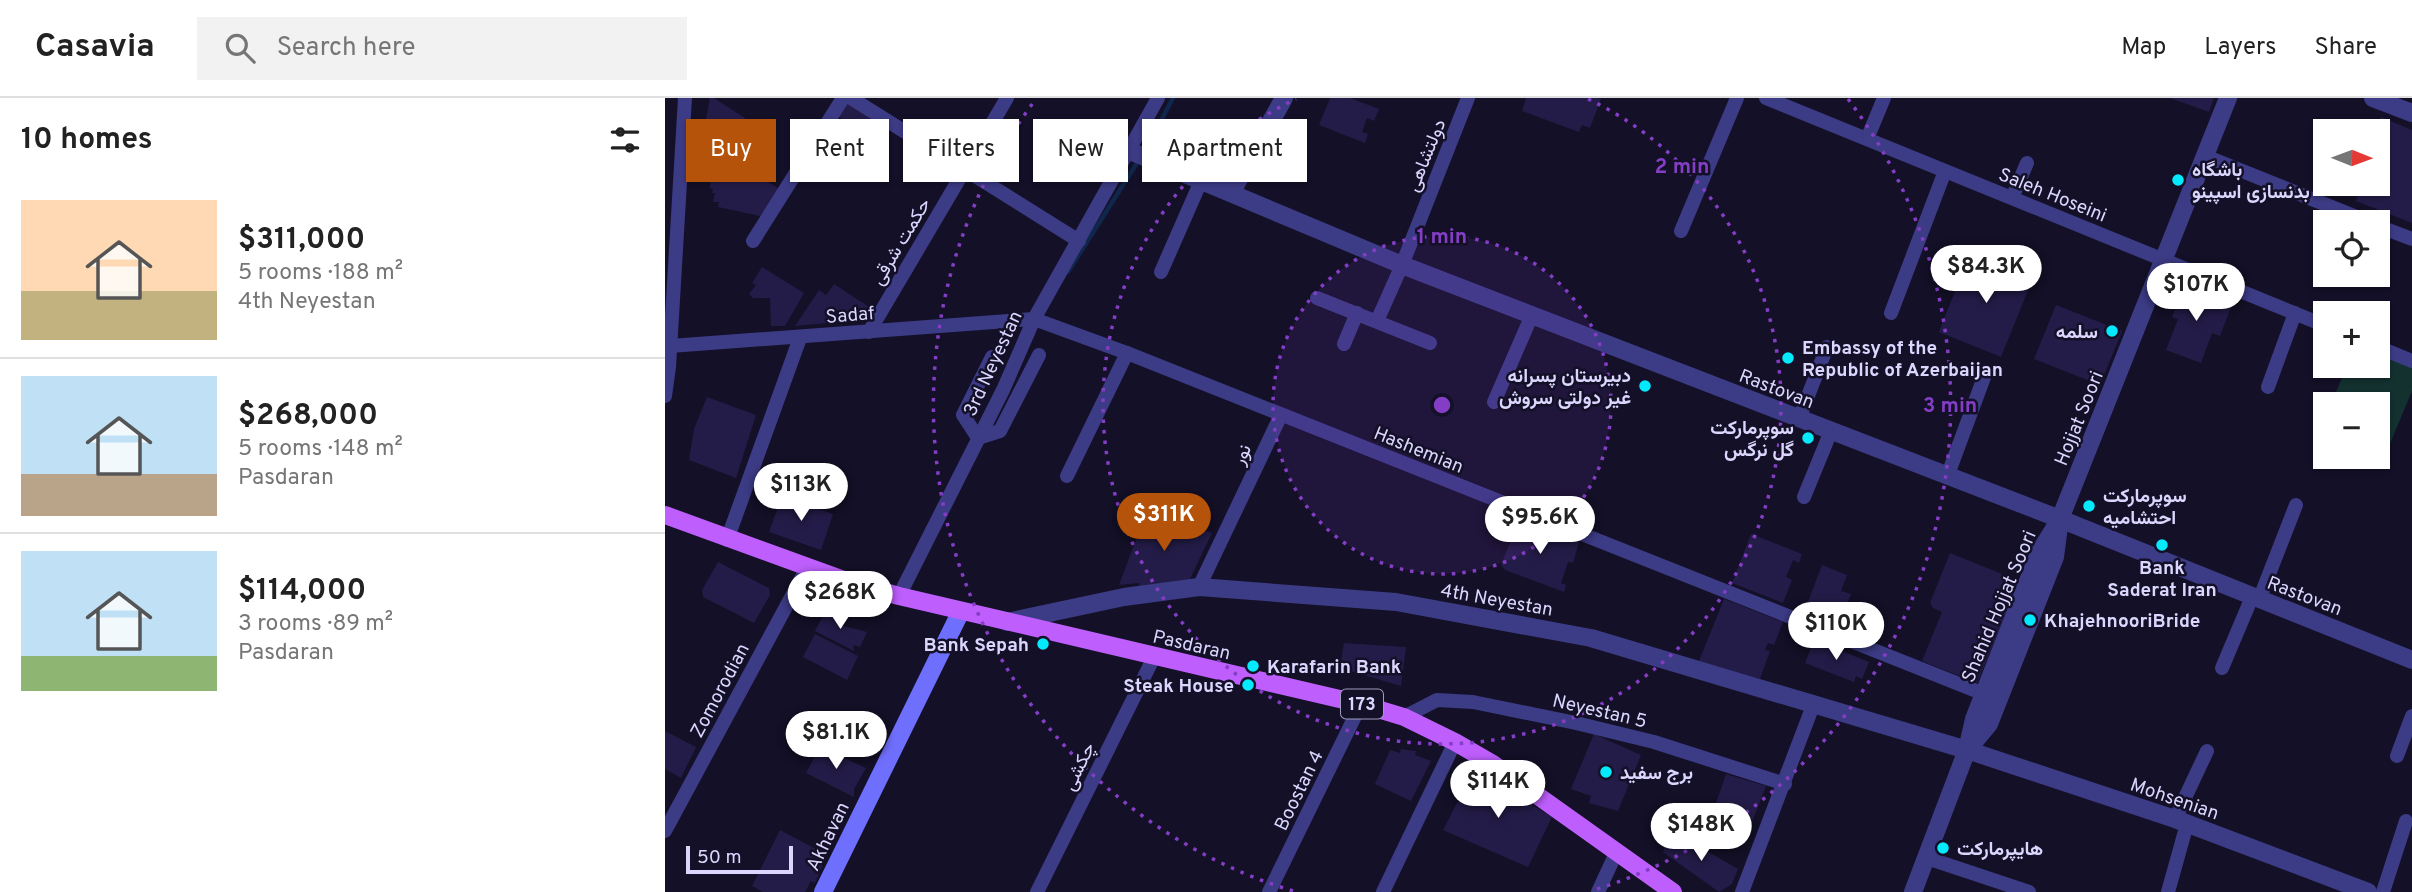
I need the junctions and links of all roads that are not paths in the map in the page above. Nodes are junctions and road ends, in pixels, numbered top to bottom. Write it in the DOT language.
graph roads {
  1 [pos="685,98"];
  2 [pos="843,98"];
  3 [pos="851,98"];
  4 [pos="1007,98"];
  5 [pos="1158,98"];
  6 [pos="1284,98"];
  7 [pos="1468,98"];
  8 [pos="1737,98"];
  9 [pos="1766,98"];
  10 [pos="1884,98"];
  11 [pos="2228,98"];
  12 [pos="2373,98"];
  13 [pos="870,103"];
  14 [pos="2412,113"];
  15 [pos="995,119"];
  16 [pos="903,126"];
  17 [pos="1867,139"];
  18 [pos="1130,151"];
  19 [pos="1142,156"];
  20 [pos="2205,156"];
  21 [pos="2027,163"];
  22 [pos="1945,171"];
  23 [pos="957,182"];
  24 [pos="986,182"];
  25 [pos="1201,182"];
  26 [pos="1203,182"];
  27 [pos="1231,194"];
  28 [pos="2012,198"];
  29 [pos="2339,210"];
  30 [pos="1681,231"];
  31 [pos="2390,231"];
  32 [pos="2412,239"];
  33 [pos="1079,241"];
  34 [pos="753,242"];
  35 [pos="2164,260"];
  36 [pos="1402,265"];
  37 [pos="1161,272"];
  38 [pos="1317,298"];
  39 [pos="1357,313"];
  40 [pos="1891,313"];
  41 [pos="2295,313"];
  42 [pos="1532,315"];
  43 [pos="1034,319"];
  44 [pos="1377,320"];
  45 [pos="2313,321"];
  46 [pos="869,332"];
  47 [pos="800,338"];
  48 [pos="1430,343"];
  49 [pos="1345,344"];
  50 [pos="667,347"];
  51 [pos="1827,347"];
  52 [pos="2390,352"];
  53 [pos="1127,354"];
  54 [pos="1039,355"];
  55 [pos="992,357"];
  56 [pos="2412,361"];
  57 [pos="1986,372"];
  58 [pos="2268,387"];
  59 [pos="665,396"];
  60 [pos="1494,402"];
  61 [pos="1281,415"];
  62 [pos="1799,419"];
  63 [pos="1831,432"];
  64 [pos="978,438"];
  65 [pos="1067,476"];
  66 [pos="1947,477"];
  67 [pos="1804,498"];
  68 [pos="2296,505"];
  69 [pos="665,515"];
  70 [pos="2060,519"];
  71 [pos="727,540"];
  72 [pos="808,566"];
  73 [pos="1199,587"];
  74 [pos="899,596"];
  75 [pos="2256,598"];
  76 [pos="961,611"];
  77 [pos="1007,622"];
  78 [pos="1154,657"];
  79 [pos="2412,660"];
  80 [pos="2222,668"];
  81 [pos="1984,694"];
  82 [pos="1814,703"];
  83 [pos="1361,704"];
  84 [pos="2412,716"];
  85 [pos="1404,717"];
  86 [pos="1455,742"];
  87 [pos="1967,750"];
  88 [pos="2207,751"];
  89 [pos="2397,756"];
  90 [pos="1785,784"];
  91 [pos="2181,821"];
  92 [pos="2406,821"];
  93 [pos="665,831"];
  94 [pos="1617,851"];
  95 [pos="1927,858"];
  96 [pos="823,892"];
  97 [pos="1037,892"];
  98 [pos="1269,892"];
  99 [pos="1383,892"];
  100 [pos="1598,892"];
  101 [pos="1673,892"];
  102 [pos="1742,892"];
  103 [pos="1913,892"];
  104 [pos="2029,892"];
  105 [pos="2168,892"];
  106 [pos="2368,892"];
  107 [pos="2383,892"];
  1 -- 50 [label="street"];
  2 -- 34 [label="street"];
  3 -- 13 [label="street"];
  4 -- 15 [label="street, حکمت شرقی"];
  5 -- 18 [label="street, 3rd Neyestan"];
  6 -- 27 [label="street"];
  7 -- 36 [label="street, دولتشاهی"];
  8 -- 30 [label="street"];
  9 -- 17 [label="street, Saleh Hoseini"];
  10 -- 17 [label="street"];
  11 -- 20 [label="street, Hojjat Soori"];
  12 -- 14 [label="street"];
  13 -- 16 [label="street"];
  17 -- 22 [label="street, Saleh Hoseini"];
  18 -- 19 [label="street, Rastovan"];
  18 -- 33 [label="street, 3rd Neyestan"];
  20 -- 29 [label="street"];
  20 -- 35 [label="street, Hojjat Soori"];
  21 -- 28 [label="street"];
  22 -- 28 [label="street, Saleh Hoseini"];
  22 -- 40 [label="street"];
  23 -- 46 [label="street, حکمت شرقی"];
  24 -- 33 [label="street"];
  25 -- 37 [label="street"];
  26 -- 27 [label="street, Rastovan"];
  27 -- 36 [label="street, Rastovan"];
  28 -- 35 [label="street, Saleh Hoseini"];
  31 -- 32 [label="street"];
  33 -- 43 [label="street, 3rd Neyestan"];
  35 -- 41 [label="street, Saleh Hoseini"];
  35 -- 70 [label="street, Hojjat Soori"];
  36 -- 42 [label="street, Rastovan"];
  36 -- 44 [label="street, دولتشاهی"];
  38 -- 39 [label="street"];
  39 -- 44 [label="street"];
  39 -- 49 [label="street"];
  41 -- 45 [label="street, Saleh Hoseini"];
  41 -- 58 [label="street"];
  42 -- 60 [label="street"];
  42 -- 62 [label="street, Rastovan"];
  43 -- 46 [label="street, Sadaf"];
  43 -- 53 [label="street, Hashemian"];
  43 -- 64 [label="street, 3rd Neyestan"];
  44 -- 48 [label="street"];
  46 -- 47 [label="street, Sadaf"];
  47 -- 50 [label="street, Sadaf"];
  47 -- 71 [label="street"];
  50 -- 59 [label="street"];
  51 -- 62 [label="street"];
  52 -- 56 [label="street"];
  53 -- 61 [label="street, Hashemian"];
  53 -- 65 [label="street"];
  54 -- 64 [label="street"];
  55 -- 64 [label="street"];
  57 -- 66 [label="street"];
  61 -- 73 [label="street, نور"];
  61 -- 81 [label="street, Hashemian"];
  62 -- 63 [label="street, Rastovan"];
  63 -- 66 [label="street, Rastovan"];
  63 -- 67 [label="street"];
  64 -- 74 [label="street, 3rd Neyestan"];
  66 -- 70 [label="street, Rastovan"];
  68 -- 75 [label="street"];
  69 -- 71 [label="main road, Pasdaran / 173"];
  70 -- 75 [label="street, Rastovan"];
  70 -- 81 [label="street, Shahid Hojjat Soori"];
  70 -- 87 [label="street, Shahid Hojjat Soori"];
  71 -- 72 [label="main road, Pasdaran / 173"];
  72 -- 74 [label="main road, Pasdaran / 173"];
  72 -- 93 [label="street, Zomorodian"];
  73 -- 77 [label="street, 4th Neyestan"];
  73 -- 82 [label="street, 4th Neyestan"];
  74 -- 76 [label="main road, Pasdaran / 173"];
  75 -- 79 [label="street, Rastovan"];
  75 -- 80 [label="street"];
  76 -- 77 [label="main road, Pasdaran / 173"];
  76 -- 96 [label="main road, Akhavan"];
  77 -- 78 [label="main road, Pasdaran / 173"];
  78 -- 83 [label="main road, Pasdaran / 173"];
  78 -- 97 [label="street, چکشی"];
  81 -- 87 [label="street, Shahid Hojjat Soori"];
  82 -- 87 [label="street, 4th Neyestan"];
  82 -- 90 [label="street"];
  83 -- 85 [label="main road, Pasdaran / 173"];
  83 -- 98 [label="street, Boostan 4"];
  84 -- 89 [label="street"];
  85 -- 86 [label="main road, Pasdaran / 173"];
  85 -- 90 [label="street, Neyestan 5"];
  86 -- 94 [label="main road, Pasdaran / 173"];
  86 -- 99 [label="street"];
  87 -- 91 [label="street, Mohsenian"];
  87 -- 95 [label="street, Shahid Hojjat Soori"];
  88 -- 91 [label="street"];
  90 -- 102 [label="street"];
  91 -- 105 [label="street"];
  91 -- 106 [label="street, Mohsenian"];
  92 -- 107 [label="street"];
  94 -- 100 [label="street"];
  94 -- 101 [label="main road, Pasdaran / 173"];
  95 -- 103 [label="street, Shahid Hojjat Soori"];
  95 -- 104 [label="street"];
}
